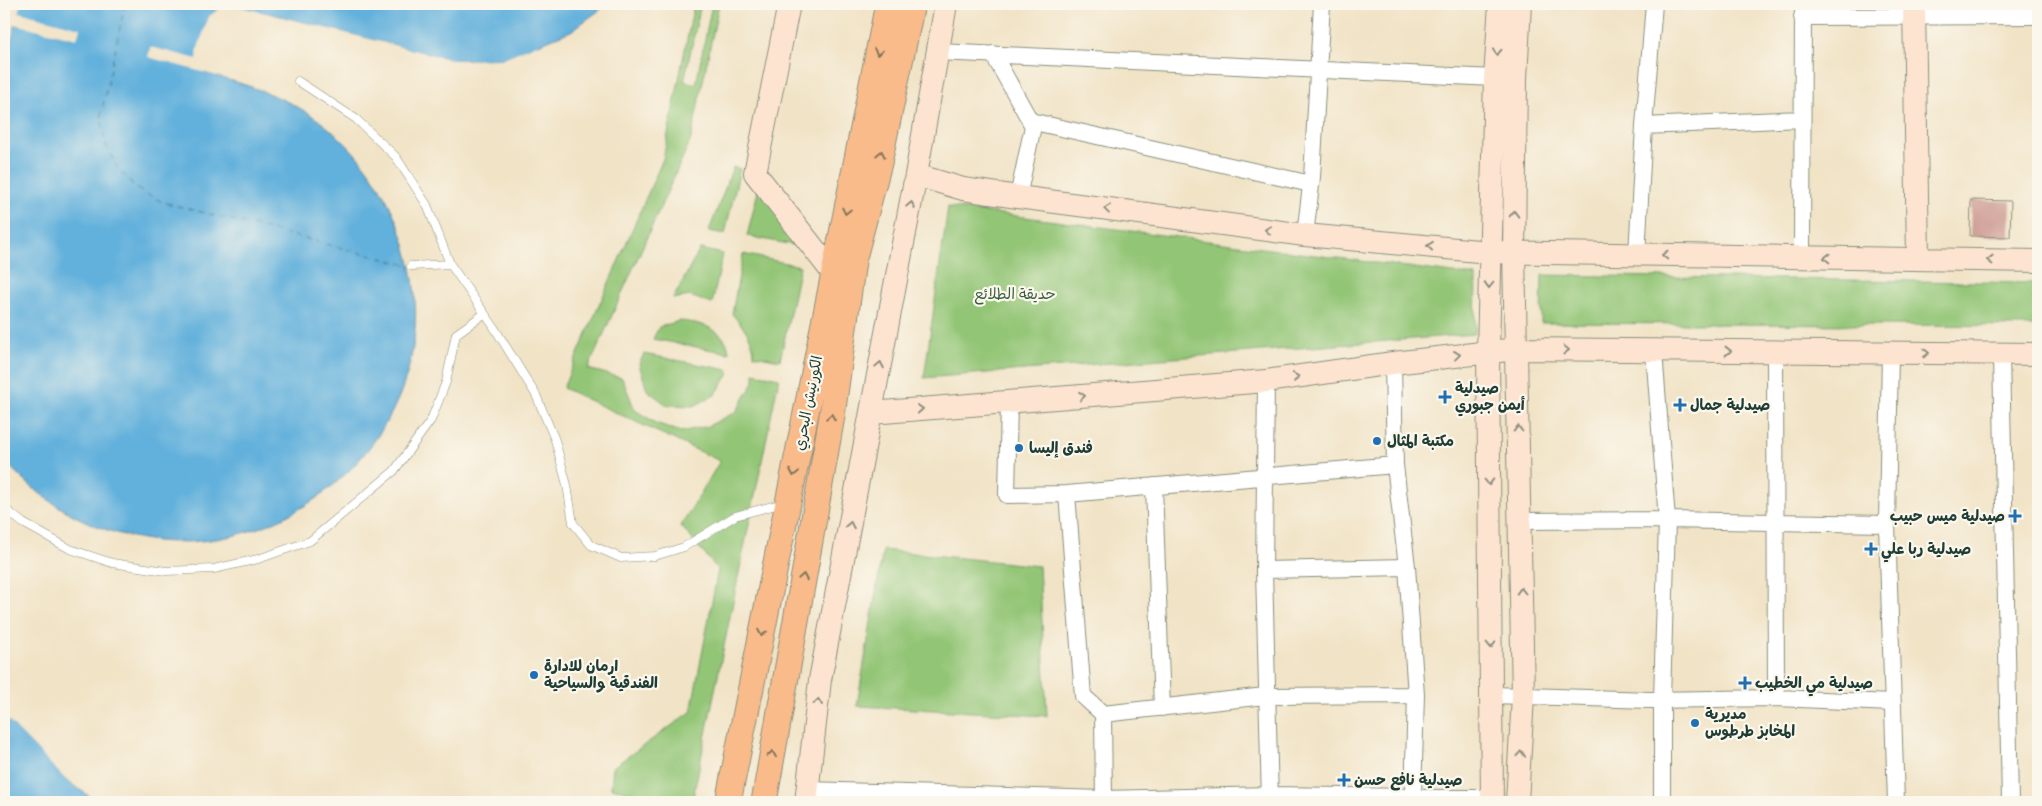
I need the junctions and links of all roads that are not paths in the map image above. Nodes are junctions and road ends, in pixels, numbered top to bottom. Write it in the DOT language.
graph roads {
  1 [pos="789,4"];
  2 [pos="888,4"];
  3 [pos="912,4"];
  4 [pos="946,4"];
  5 [pos="1322,4"];
  6 [pos="1500,4"];
  7 [pos="1520,4"];
  8 [pos="1654,4"];
  9 [pos="1802,10"];
  10 [pos="1914,10"];
  11 [pos="2038,16"];
  12 [pos="938,52"];
  13 [pos="993,54"];
  14 [pos="1319,69"];
  15 [pos="1495,78"];
  16 [pos="298,81"];
  17 [pos="1801,119"];
  18 [pos="1030,121"];
  19 [pos="1644,126"];
  20 [pos="916,174"];
  21 [pos="1311,184"];
  22 [pos="1018,197"];
  23 [pos="1305,235"];
  24 [pos="1489,252"];
  25 [pos="1514,253"];
  26 [pos="1637,255"];
  27 [pos="1802,257"];
  28 [pos="1918,259"];
  29 [pos="2038,261"];
  30 [pos="450,264"];
  31 [pos="411,266"];
  32 [pos="833,273"];
  33 [pos="484,314"];
  34 [pos="1517,349"];
  35 [pos="1654,351"];
  36 [pos="1775,351"];
  37 [pos="1488,352"];
  38 [pos="1890,352"];
  39 [pos="2001,353"];
  40 [pos="2038,354"];
  41 [pos="1393,363"];
  42 [pos="1266,381"];
  43 [pos="1009,402"];
  44 [pos="871,413"];
  45 [pos="1395,465"];
  46 [pos="1263,475"];
  47 [pos="1154,486"];
  48 [pos="1067,494"];
  49 [pos="788,502"];
  50 [pos="4,508"];
  51 [pos="1667,520"];
  52 [pos="1520,522"];
  53 [pos="1774,523"];
  54 [pos="1887,524"];
  55 [pos="1406,567"];
  56 [pos="1264,570"];
  57 [pos="1416,695"];
  58 [pos="1492,695"];
  59 [pos="1266,696"];
  60 [pos="1523,696"];
  61 [pos="1776,698"];
  62 [pos="1662,700"];
  63 [pos="1892,703"];
  64 [pos="1162,708"];
  65 [pos="1104,714"];
  66 [pos="806,796"];
  67 [pos="1413,797"];
  68 [pos="927,798"];
  69 [pos="1270,799"];
  70 [pos="1492,800"];
  71 [pos="1104,801"];
  72 [pos="728,802"];
  73 [pos="764,802"];
  74 [pos="1518,802"];
  75 [pos="1662,802"];
  76 [pos="1896,802"];
  77 [pos="2010,802"];
  1 -- 32 [label="street"];
  2 -- 32 [label="main road, الكورنيش البحري, one-way"];
  73 -- 3 [label="main road, الكورنيش البحري, one-way"];
  4 -- 12 [label="street"];
  5 -- 14 [label="street"];
  6 -- 15 [label="street, one-way"];
  25 -- 7 [label="street, one-way"];
  8 -- 19 [label="street"];
  9 -- 10 [label="street"];
  9 -- 17 [label="street"];
  10 -- 11 [label="street"];
  10 -- 28 [label="street"];
  12 -- 13 [label="street"];
  12 -- 20 [label="street"];
  13 -- 14 [label="street"];
  13 -- 18 [label="street"];
  14 -- 15 [label="street"];
  14 -- 21 [label="street"];
  15 -- 24 [label="street"];
  16 -- 30 [label="lane"];
  17 -- 19 [label="street"];
  17 -- 27 [label="street"];
  18 -- 21 [label="street"];
  18 -- 22 [label="street"];
  19 -- 26 [label="street"];
  20 -- 22 [label="street"];
  44 -- 20 [label="street, one-way"];
  21 -- 23 [label="street"];
  23 -- 22 [label="street, one-way"];
  24 -- 23 [label="street, one-way"];
  24 -- 25 [label="street"];
  24 -- 37 [label="street, one-way"];
  25 -- 26 [label="street"];
  25 -- 34 [label="street"];
  27 -- 26 [label="street, one-way"];
  28 -- 27 [label="street, one-way"];
  29 -- 28 [label="street, one-way"];
  30 -- 31 [label="lane"];
  30 -- 33 [label="lane"];
  32 -- 49 [label="main road, الكورنيش البحري, one-way"];
  33 -- 49 [label="lane"];
  33 -- 50 [label="lane"];
  34 -- 35 [label="street, one-way"];
  34 -- 37 [label="street"];
  52 -- 34 [label="street, one-way"];
  35 -- 36 [label="street, one-way"];
  35 -- 51 [label="street"];
  36 -- 38 [label="street"];
  36 -- 53 [label="street"];
  41 -- 37 [label="street, one-way"];
  37 -- 58 [label="street, one-way"];
  38 -- 39 [label="street, one-way"];
  38 -- 54 [label="street"];
  39 -- 40 [label="street"];
  39 -- 77 [label="street"];
  42 -- 41 [label="street, one-way"];
  41 -- 45 [label="street"];
  43 -- 42 [label="street, one-way"];
  42 -- 46 [label="street"];
  44 -- 43 [label="street, one-way"];
  43 -- 48 [label="street"];
  66 -- 44 [label="street, one-way"];
  45 -- 46 [label="street"];
  45 -- 55 [label="street"];
  46 -- 47 [label="street"];
  46 -- 56 [label="street"];
  47 -- 48 [label="street"];
  47 -- 64 [label="street"];
  48 -- 65 [label="street"];
  49 -- 72 [label="main road, الكورنيش البحري, one-way"];
  51 -- 52 [label="street"];
  51 -- 53 [label="street"];
  51 -- 62 [label="street"];
  60 -- 52 [label="street, one-way"];
  53 -- 54 [label="street"];
  53 -- 61 [label="street"];
  54 -- 63 [label="street"];
  55 -- 56 [label="street"];
  55 -- 57 [label="street"];
  56 -- 59 [label="street"];
  57 -- 59 [label="street"];
  57 -- 67 [label="street"];
  58 -- 60 [label="street"];
  58 -- 70 [label="street"];
  59 -- 64 [label="street"];
  59 -- 69 [label="street"];
  60 -- 62 [label="street"];
  74 -- 60 [label="street, one-way"];
  61 -- 62 [label="street"];
  61 -- 63 [label="street"];
  62 -- 75 [label="street"];
  63 -- 76 [label="street"];
  64 -- 65 [label="street"];
  65 -- 71 [label="street"];
  66 -- 68 [label="street"];
  67 -- 69 [label="street"];
  67 -- 70 [label="street"];
  68 -- 71 [label="street"];
  69 -- 71 [label="street"];
}
